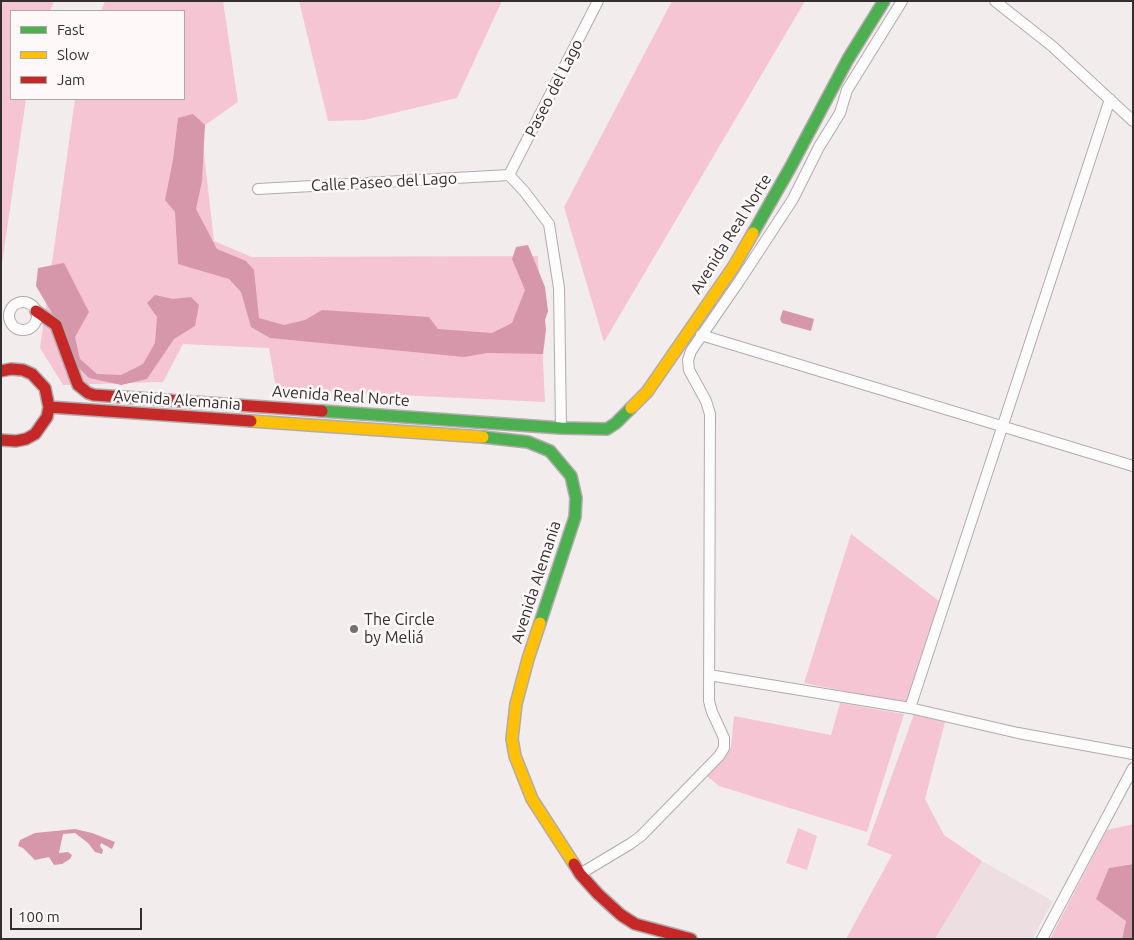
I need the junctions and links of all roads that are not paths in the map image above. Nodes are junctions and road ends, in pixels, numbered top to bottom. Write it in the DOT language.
graph roads {
  1 [pos="598,1"];
  2 [pos="884,1"];
  3 [pos="902,1"];
  4 [pos="995,1"];
  5 [pos="1110,98"];
  6 [pos="1133,121"];
  7 [pos="509,175"];
  8 [pos="258,189"];
  9 [pos="6,309"];
  10 [pos="5,317"];
  11 [pos="36,317"];
  12 [pos="701,335"];
  13 [pos="1,371"];
  14 [pos="48,407"];
  15 [pos="1002,425"];
  16 [pos="561,428"];
  17 [pos="1,440"];
  18 [pos="1133,466"];
  19 [pos="709,675"];
  20 [pos="910,708"];
  21 [pos="1133,754"];
  22 [pos="1133,768"];
  23 [pos="580,874"];
  24 [pos="691,939"];
  25 [pos="1042,939"];
  1 -- 7 [label="street, Paseo del Lago"];
  2 -- 16 [label="street, Avenida Real Norte"];
  3 -- 12 [label="street"];
  4 -- 5 [label="street"];
  5 -- 6 [label="street"];
  5 -- 15 [label="street"];
  7 -- 8 [label="street, Calle Paseo del Lago"];
  7 -- 16 [label="street"];
  9 -- 10 [label="street"];
  9 -- 11 [label="street"];
  10 -- 11 [label="street"];
  11 -- 16 [label="street, Avenida Real Norte"];
  12 -- 15 [label="street"];
  12 -- 19 [label="street"];
  13 -- 14 [label="street"];
  14 -- 17 [label="street"];
  14 -- 23 [label="street, Avenida Alemania"];
  15 -- 18 [label="street"];
  15 -- 20 [label="street"];
  19 -- 20 [label="street"];
  19 -- 23 [label="street"];
  20 -- 21 [label="street"];
  22 -- 25 [label="street"];
  23 -- 24 [label="street, Avenida Alemania"];
}
